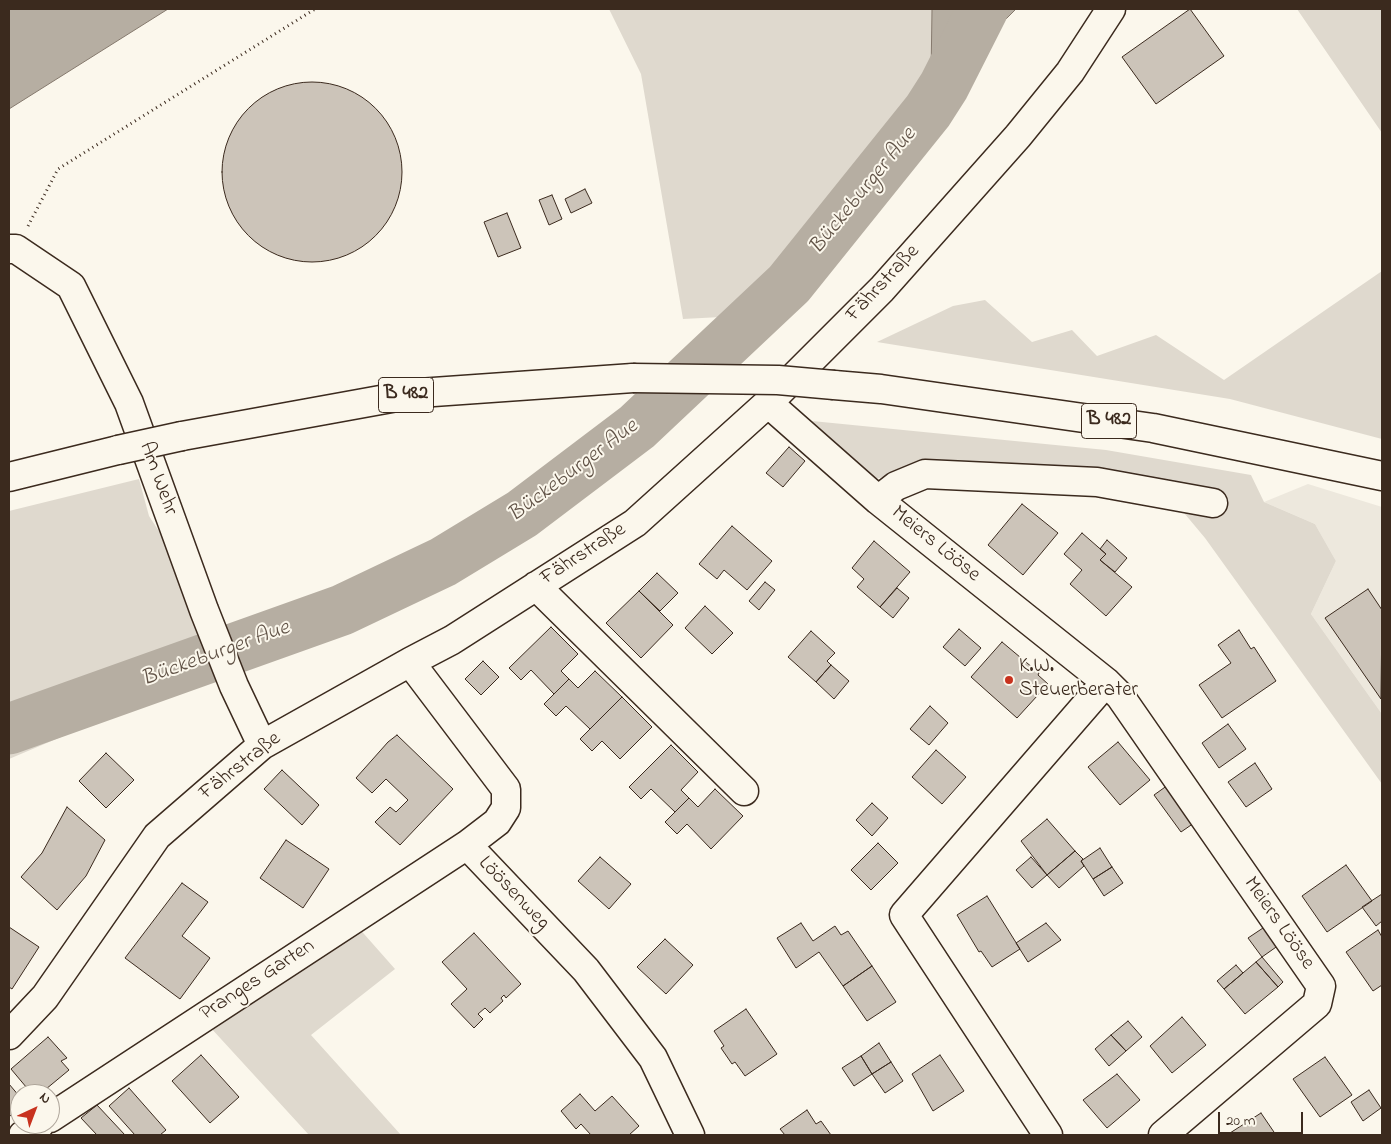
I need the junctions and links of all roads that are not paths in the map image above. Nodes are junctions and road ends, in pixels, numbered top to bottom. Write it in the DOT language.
graph roads {
  1 [pos="1111,9"];
  2 [pos="12,249"];
  3 [pos="768,403"];
  4 [pos="1382,476"];
  5 [pos="9,478"];
  6 [pos="878,500"];
  7 [pos="1213,503"];
  8 [pos="536,586"];
  9 [pos="410,662"];
  10 [pos="1106,682"];
  11 [pos="262,745"];
  12 [pos="744,791"];
  13 [pos="467,845"];
  14 [pos="9,1035"];
  15 [pos="60,1111"];
  16 [pos="690,1135"];
  17 [pos="1048,1135"];
  18 [pos="1163,1135"];
  1 -- 3 [label="street, Fährstraße"];
  2 -- 11 [label="street, Am Wehr"];
  3 -- 6 [label="street, Meiers Lööse"];
  3 -- 8 [label="street, Fährstraße"];
  4 -- 5 [label="street, B 482, bridge"];
  6 -- 7 [label="street"];
  6 -- 10 [label="street, Meiers Lööse"];
  8 -- 9 [label="street, Fährstraße"];
  8 -- 12 [label="street"];
  9 -- 11 [label="street, Fährstraße"];
  9 -- 13 [label="street, Löösenweg"];
  10 -- 17 [label="street"];
  10 -- 18 [label="street, Meiers Lööse"];
  11 -- 14 [label="street, Fährstraße"];
  13 -- 15 [label="street, Pranges Garten"];
  13 -- 16 [label="street, Löösenweg"];
}
